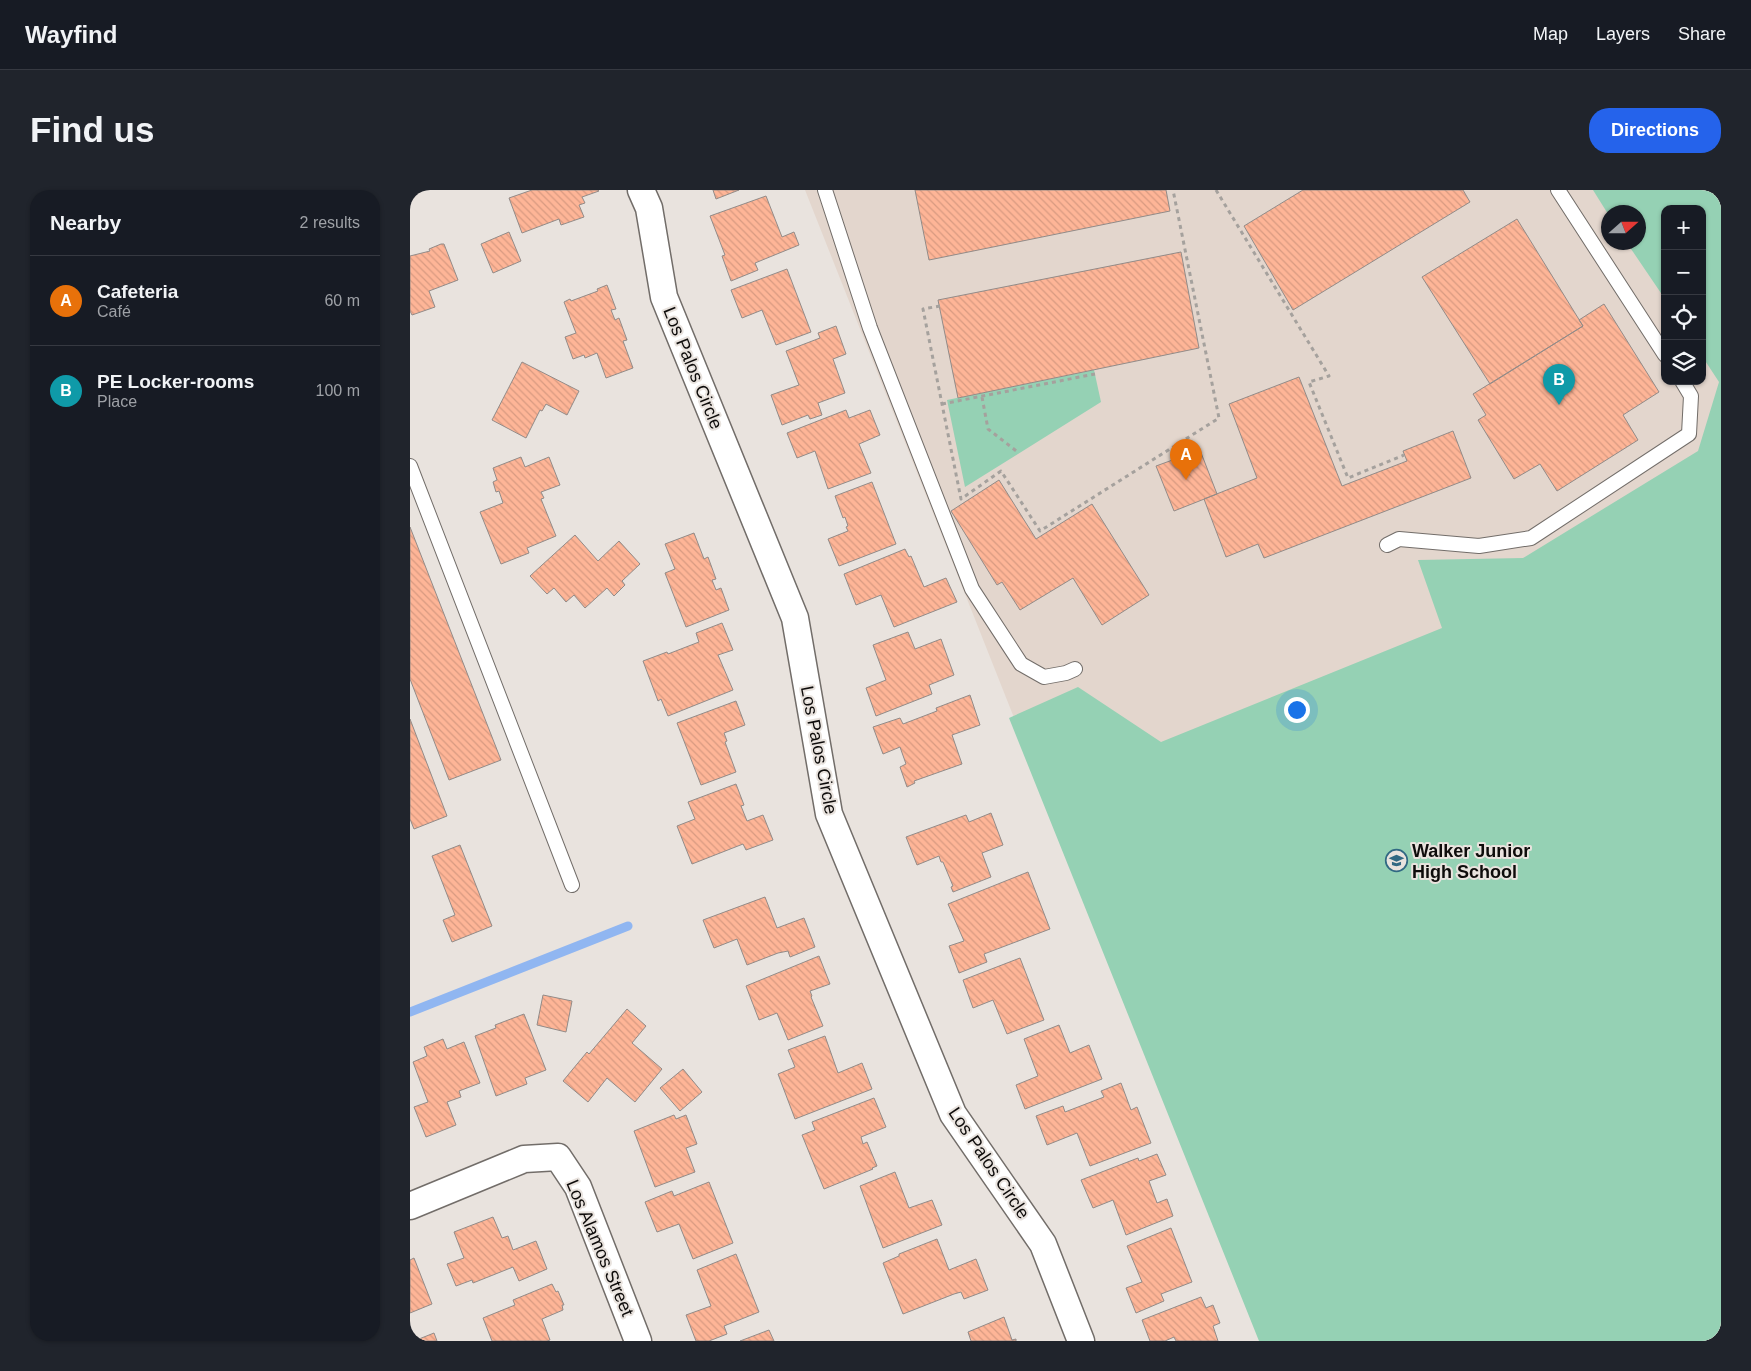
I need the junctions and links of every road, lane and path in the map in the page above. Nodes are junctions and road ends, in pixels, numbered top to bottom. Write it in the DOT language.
graph roads {
  1 [pos="641,190"];
  2 [pos="825,190"];
  3 [pos="1173,190"];
  4 [pos="1216,190"];
  5 [pos="1558,190"];
  6 [pos="940,306"];
  7 [pos="1661,349"];
  8 [pos="1095,374"];
  9 [pos="1684,385"];
  10 [pos="982,397"];
  11 [pos="942,404"];
  12 [pos="1020,453"];
  13 [pos="1404,455"];
  14 [pos="410,466"];
  15 [pos="1387,545"];
  16 [pos="1075,669"];
  17 [pos="572,885"];
  18 [pos="410,1206"];
  19 [pos="638,1341"];
  20 [pos="1081,1341"];
  1 -- 20 [label="street, Los Palos Circle"];
  2 -- 16 [label="lane"];
  3 -- 11 [label="path"];
  4 -- 13 [label="path"];
  5 -- 7 [label="lane"];
  6 -- 11 [label="path"];
  8 -- 10 [label="path"];
  9 -- 15 [label="lane"];
  10 -- 11 [label="path"];
  10 -- 12 [label="path"];
  14 -- 17 [label="lane"];
  18 -- 19 [label="street, Los Alamos Street"];
}
